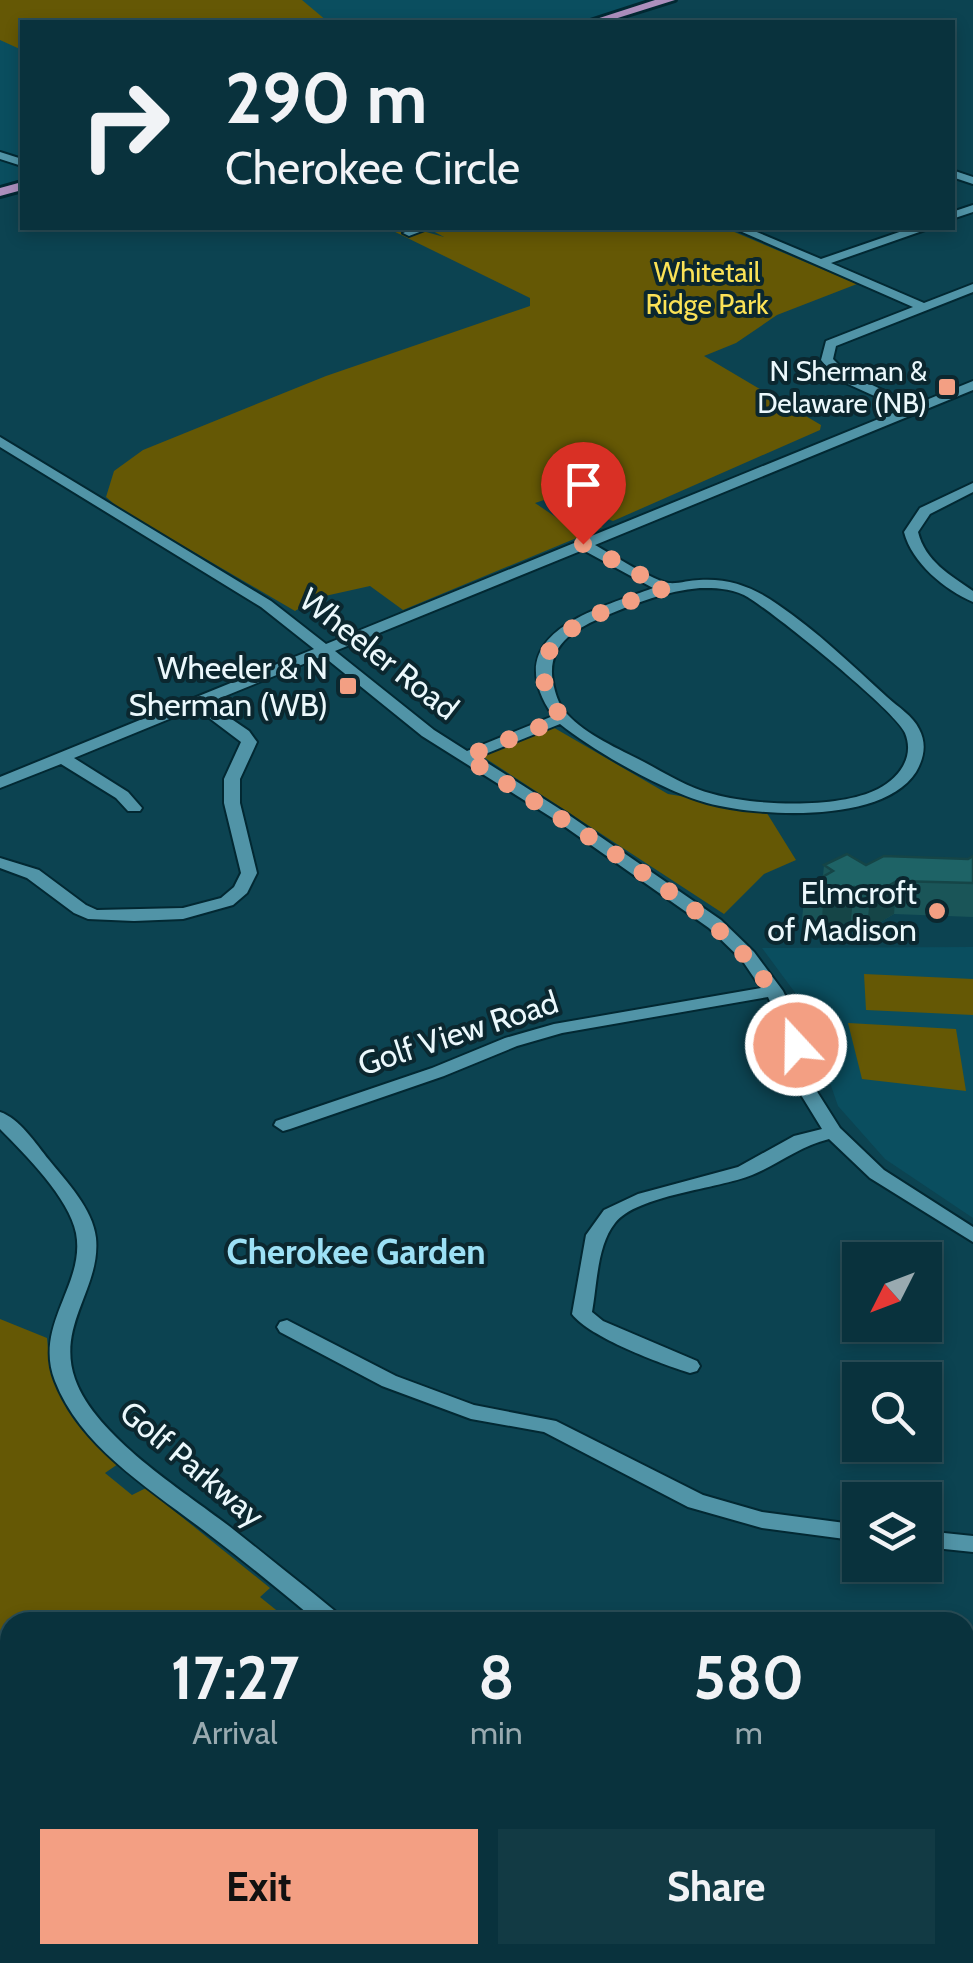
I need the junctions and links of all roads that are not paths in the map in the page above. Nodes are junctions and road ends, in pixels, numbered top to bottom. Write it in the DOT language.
graph roads {
  1 [pos="669,0"];
  2 [pos="600,20"];
  3 [pos="418,230"];
  4 [pos="743,230"];
  5 [pos="915,230"];
  6 [pos="410,233"];
  7 [pos="821,263"];
  8 [pos="973,288"];
  9 [pos="923,307"];
  10 [pos="973,385"];
  11 [pos="913,409"];
  12 [pos="0,441"];
  13 [pos="973,487"];
  14 [pos="583,544"];
  15 [pos="665,588"];
  16 [pos="973,598"];
  17 [pos="324,651"];
  18 [pos="198,703"];
  19 [pos="562,718"];
  20 [pos="465,757"];
  21 [pos="62,758"];
  22 [pos="0,783"];
  23 [pos="134,808"];
  24 [pos="0,863"];
  25 [pos="774,991"];
  26 [pos="0,1118"];
  27 [pos="283,1125"];
  28 [pos="833,1132"];
  29 [pos="973,1236"];
  30 [pos="287,1327"];
  31 [pos="690,1366"];
  32 [pos="842,1530"];
  33 [pos="942,1540"];
  34 [pos="973,1544"];
  35 [pos="320,1612"];
  1 -- 2 [label="main road"];
  3 -- 6 [label="street"];
  4 -- 7 [label="street"];
  5 -- 7 [label="street"];
  7 -- 9 [label="street"];
  8 -- 9 [label="street"];
  9 -- 11 [label="street"];
  10 -- 11 [label="street"];
  11 -- 14 [label="street"];
  12 -- 17 [label="street, Wheeler Road"];
  13 -- 16 [label="street"];
  14 -- 15 [label="street"];
  14 -- 17 [label="street"];
  15 -- 19 [label="street"];
  15 -- 19 [label="street"];
  17 -- 18 [label="street"];
  17 -- 20 [label="street, Wheeler Road"];
  18 -- 21 [label="street"];
  18 -- 24 [label="street"];
  19 -- 20 [label="street"];
  20 -- 25 [label="street, Wheeler Road"];
  21 -- 22 [label="street"];
  21 -- 23 [label="street"];
  25 -- 27 [label="street, Golf View Road"];
  25 -- 28 [label="street, Wheeler Road"];
  26 -- 35 [label="street, Golf Parkway"];
  28 -- 29 [label="street, Wheeler Road"];
  28 -- 31 [label="street"];
  30 -- 32 [label="street"];
  33 -- 34 [label="street"];
}
